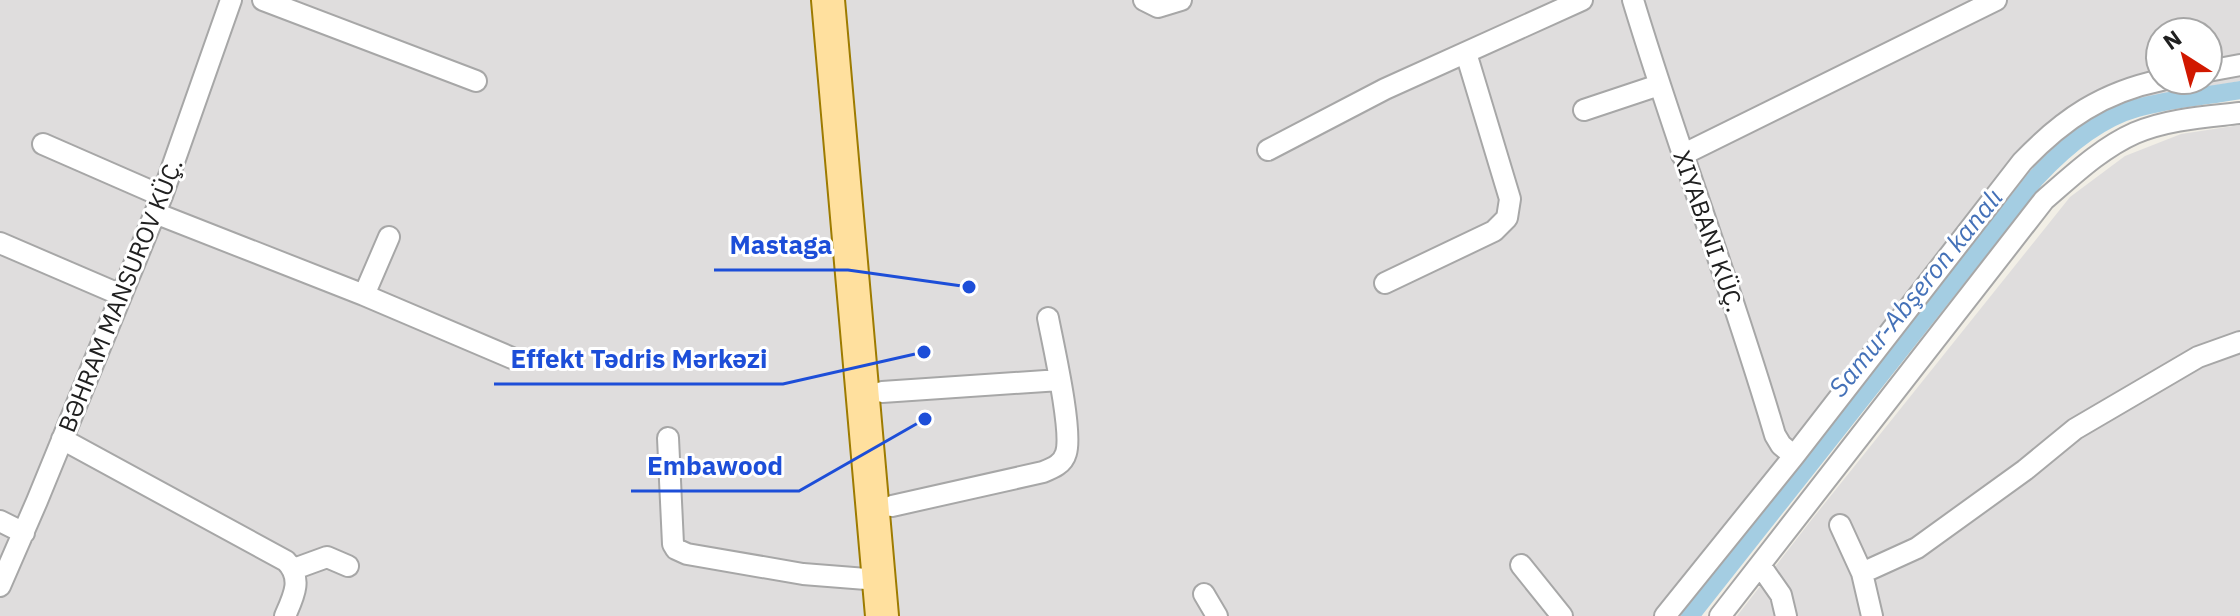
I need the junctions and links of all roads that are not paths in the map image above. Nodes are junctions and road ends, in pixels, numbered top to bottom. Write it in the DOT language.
graph roads {
  1 [pos="231,0"];
  2 [pos="263,0"];
  3 [pos="828,0"];
  4 [pos="848,0"];
  5 [pos="1144,0"];
  6 [pos="1181,0"];
  7 [pos="1582,0"];
  8 [pos="1633,0"];
  9 [pos="1996,0"];
  10 [pos="1466,53"];
  11 [pos="476,81"];
  12 [pos="1659,85"];
  13 [pos="2144,85"];
  14 [pos="1584,110"];
  15 [pos="2240,113"];
  16 [pos="43,144"];
  17 [pos="1268,150"];
  18 [pos="1682,155"];
  19 [pos="158,204"];
  20 [pos="389,237"];
  21 [pos="0,243"];
  22 [pos="1385,283"];
  23 [pos="121,295"];
  24 [pos="364,295"];
  25 [pos="1048,318"];
  26 [pos="2240,342"];
  27 [pos="512,358"];
  28 [pos="1060,380"];
  29 [pos="882,392"];
  30 [pos="668,438"];
  31 [pos="62,439"];
  32 [pos="1794,456"];
  33 [pos="892,506"];
  34 [pos="0,521"];
  35 [pos="1840,525"];
  36 [pos="24,533"];
  37 [pos="1521,565"];
  38 [pos="1760,565"];
  39 [pos="348,566"];
  40 [pos="294,569"];
  41 [pos="1862,573"];
  42 [pos="879,580"];
  43 [pos="0,586"];
  44 [pos="1204,594"];
  45 [pos="285,616"];
  46 [pos="882,616"];
  47 [pos="901,616"];
  48 [pos="1217,616"];
  49 [pos="1562,616"];
  50 [pos="1665,616"];
  51 [pos="1720,616"];
  52 [pos="1786,616"];
  53 [pos="1872,616"];
  1 -- 19 [label="street, BƏHRAM MANSUROV KÜÇ."];
  2 -- 11 [label="street"];
  3 -- 42 [label="main road"];
  4 -- 29 [label="main road"];
  5 -- 6 [label="street"];
  7 -- 10 [label="street"];
  8 -- 12 [label="street, XIYABANI KÜÇ."];
  9 -- 18 [label="street"];
  10 -- 17 [label="street"];
  10 -- 22 [label="street"];
  12 -- 14 [label="street"];
  12 -- 18 [label="street, XIYABANI KÜÇ."];
  13 -- 32 [label="street"];
  15 -- 38 [label="street"];
  16 -- 19 [label="street"];
  18 -- 32 [label="street, XIYABANI KÜÇ."];
  19 -- 23 [label="street, BƏHRAM MANSUROV KÜÇ."];
  19 -- 24 [label="street"];
  20 -- 24 [label="street"];
  21 -- 23 [label="street"];
  23 -- 31 [label="street, BƏHRAM MANSUROV KÜÇ."];
  24 -- 27 [label="street"];
  25 -- 28 [label="street"];
  26 -- 41 [label="street"];
  28 -- 29 [label="street"];
  28 -- 33 [label="street"];
  29 -- 33 [label="main road"];
  30 -- 42 [label="street"];
  31 -- 36 [label="street, BƏHRAM MANSUROV KÜÇ."];
  31 -- 40 [label="street"];
  32 -- 50 [label="street"];
  33 -- 47 [label="main road"];
  34 -- 36 [label="street"];
  35 -- 41 [label="street"];
  36 -- 43 [label="street, BƏHRAM MANSUROV KÜÇ."];
  37 -- 49 [label="street"];
  38 -- 51 [label="street"];
  38 -- 52 [label="street"];
  39 -- 40 [label="street"];
  40 -- 45 [label="street"];
  41 -- 53 [label="street"];
  42 -- 46 [label="main road"];
  44 -- 48 [label="street"];
}
